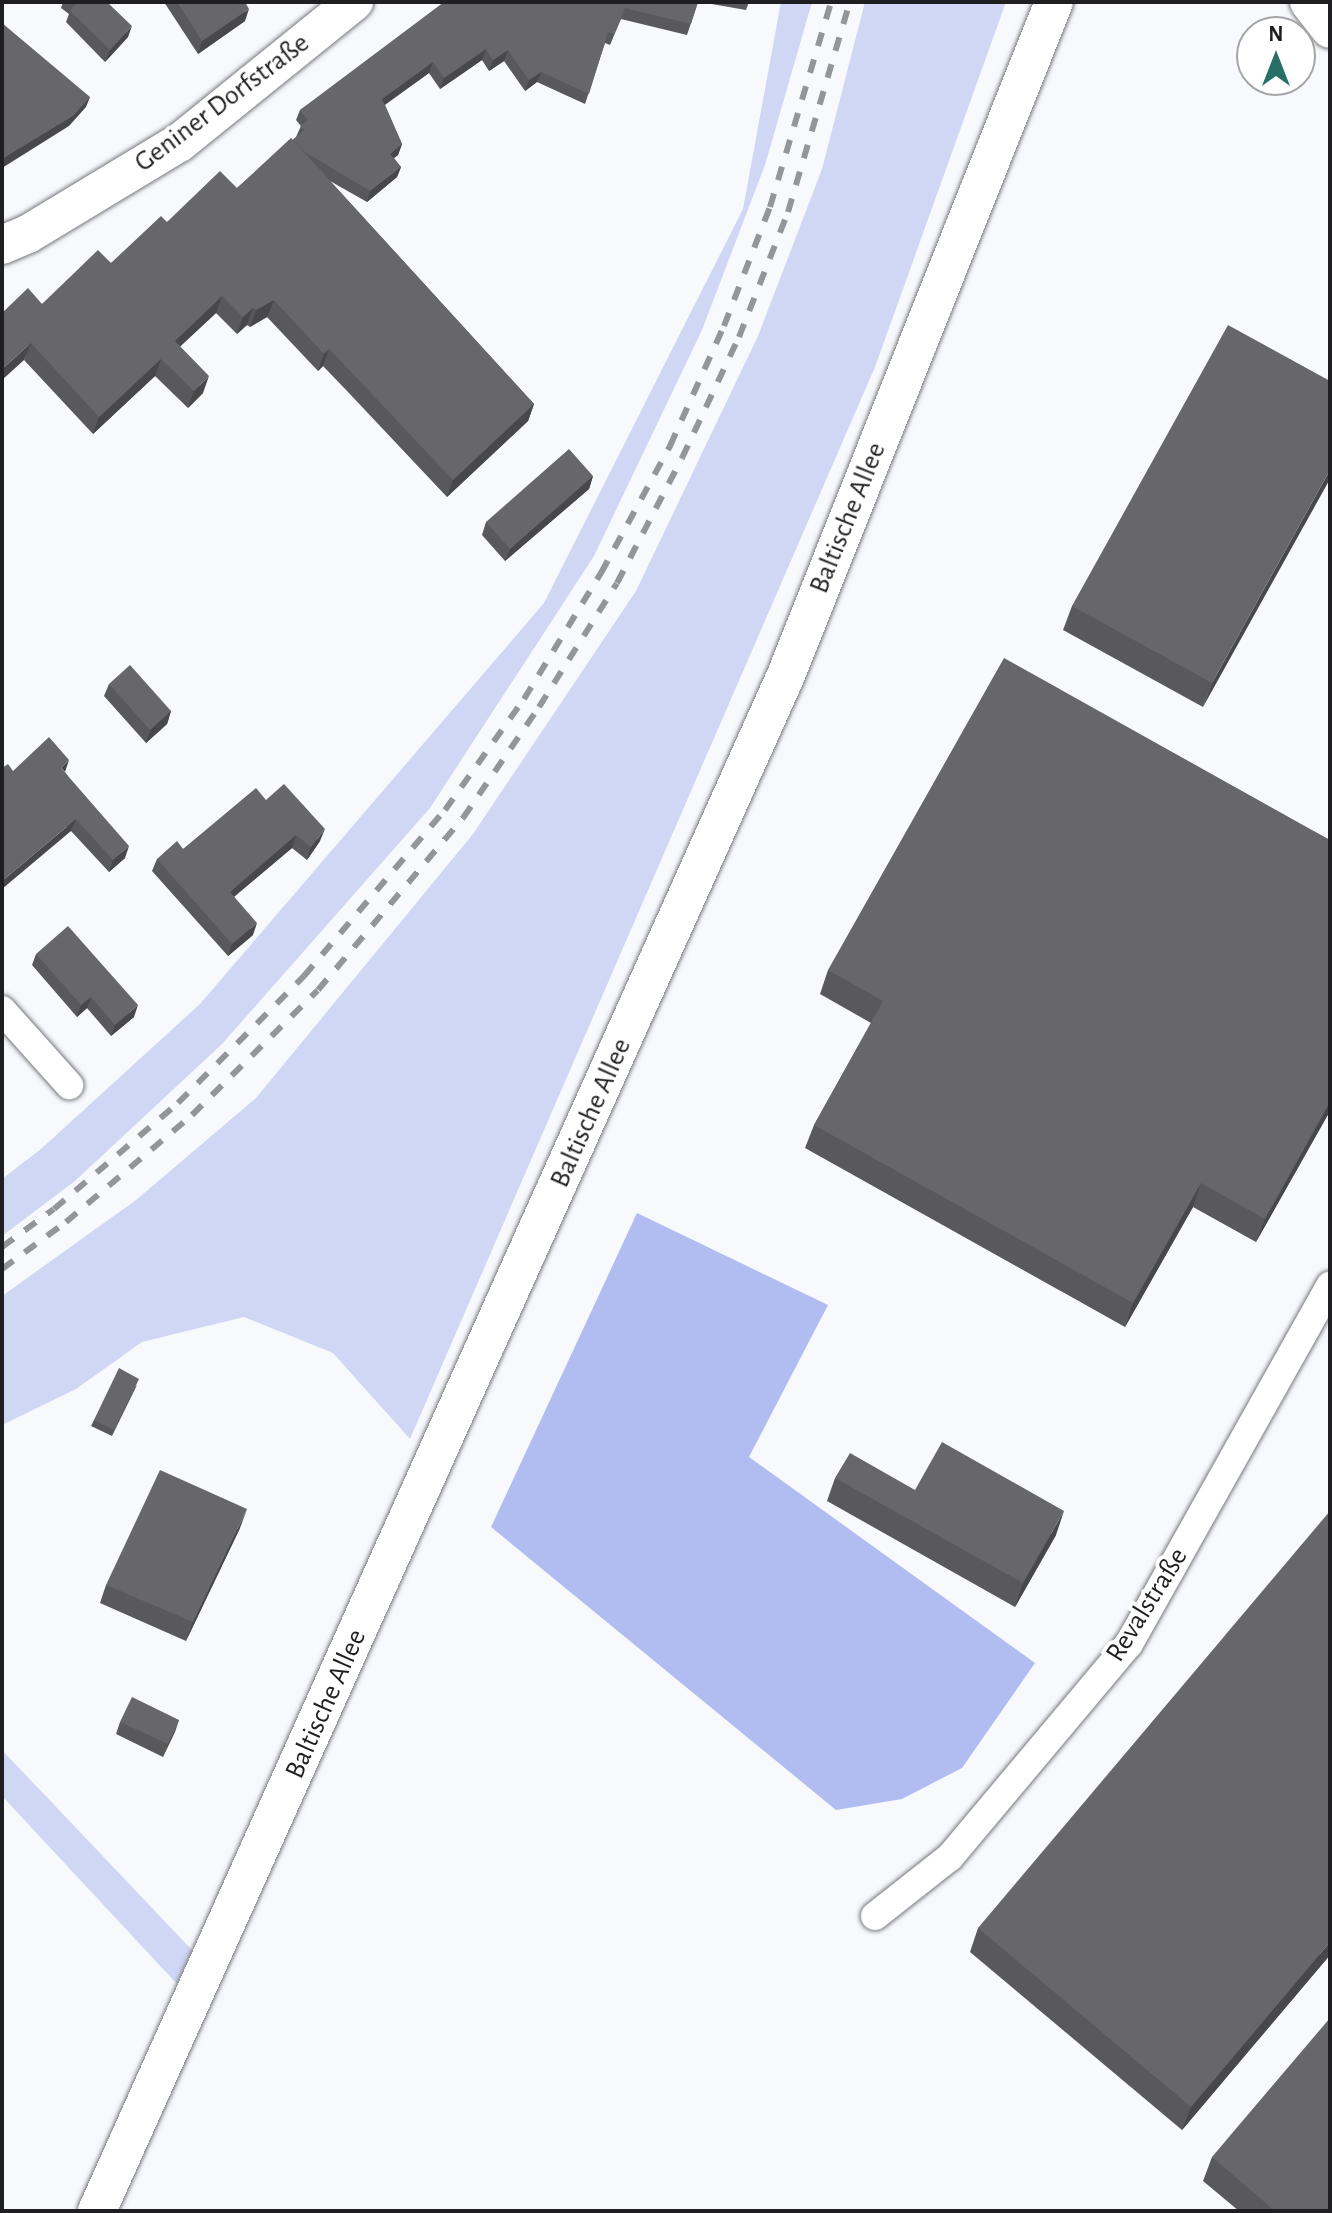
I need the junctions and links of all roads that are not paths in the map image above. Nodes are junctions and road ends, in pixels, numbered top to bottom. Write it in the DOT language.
graph roads {
  1 [pos="354,2"];
  2 [pos="1054,2"];
  3 [pos="1309,2"];
  4 [pos="1330,29"];
  5 [pos="2,245"];
  6 [pos="2,1010"];
  7 [pos="69,1085"];
  8 [pos="1330,1286"];
  9 [pos="875,1916"];
  10 [pos="97,2211"];
  1 -- 5 [label="main road, Geniner Dorfstraße"];
  2 -- 10 [label="main road, Baltische Allee"];
  3 -- 4 [label="main road"];
  6 -- 7 [label="street"];
  8 -- 9 [label="street, Revalstraße"];
}
